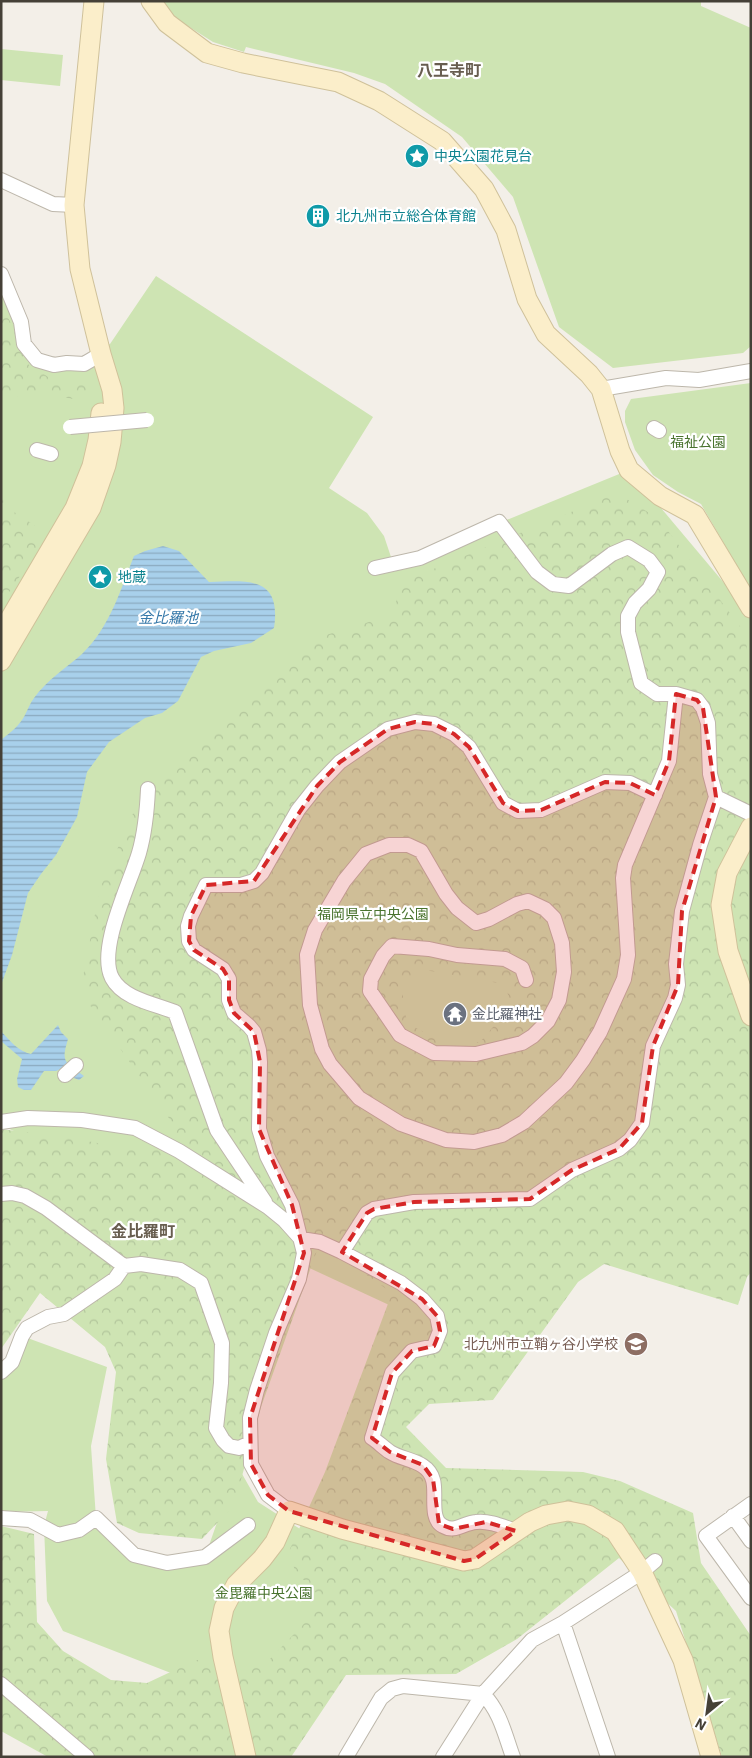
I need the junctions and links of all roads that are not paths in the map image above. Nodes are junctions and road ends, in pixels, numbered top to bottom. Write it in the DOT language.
graph roads {
  1 [pos="94,1"];
  2 [pos="151,1"];
  3 [pos="1,180"];
  4 [pos="74,205"];
  5 [pos="1,274"];
  6 [pos="101,354"];
  7 [pos="751,371"];
  8 [pos="601,389"];
  9 [pos="147,420"];
  10 [pos="70,427"];
  11 [pos="37,450"];
  12 [pos="51,454"];
  13 [pos="375,568"];
  14 [pos="751,608"];
  15 [pos="1,634"];
  16 [pos="1,661"];
  17 [pos="676,694"];
  18 [pos="148,789"];
  19 [pos="655,795"];
  20 [pos="716,796"];
  21 [pos="751,814"];
  22 [pos="751,826"];
  23 [pos="526,980"];
  24 [pos="751,1016"];
  25 [pos="76,1065"];
  26 [pos="65,1074"];
  27 [pos="1,1122"];
  28 [pos="1,1194"];
  29 [pos="268,1207"];
  30 [pos="300,1239"];
  31 [pos="342,1252"];
  32 [pos="124,1266"];
  33 [pos="1,1372"];
  34 [pos="250,1443"];
  35 [pos="751,1504"];
  36 [pos="289,1511"];
  37 [pos="733,1516"];
  38 [pos="1,1518"];
  39 [pos="248,1525"];
  40 [pos="516,1531"];
  41 [pos="751,1541"];
  42 [pos="648,1566"];
  43 [pos="751,1598"];
  44 [pos="563,1623"];
  45 [pos="1,1684"];
  46 [pos="483,1694"];
  47 [pos="87,1757"];
  48 [pos="246,1757"];
  49 [pos="346,1757"];
  50 [pos="443,1757"];
  51 [pos="513,1757"];
  52 [pos="608,1757"];
  53 [pos="711,1757"];
  1 -- 4 [label="street"];
  2 -- 8 [label="street"];
  3 -- 4 [label="street"];
  4 -- 6 [label="street"];
  5 -- 6 [label="street"];
  6 -- 15 [label="street"];
  6 -- 16 [label="street"];
  7 -- 8 [label="street"];
  8 -- 14 [label="street"];
  9 -- 10 [label="street, bridge"];
  11 -- 12 [label="street"];
  13 -- 17 [label="street"];
  17 -- 19 [label="street"];
  17 -- 20 [label="street"];
  18 -- 29 [label="street"];
  19 -- 23 [label="street"];
  19 -- 30 [label="street"];
  20 -- 21 [label="street"];
  20 -- 31 [label="street"];
  22 -- 24 [label="street"];
  25 -- 26 [label="street"];
  27 -- 29 [label="street"];
  28 -- 32 [label="street"];
  29 -- 30 [label="street"];
  30 -- 31 [label="street"];
  30 -- 34 [label="street"];
  31 -- 40 [label="street"];
  32 -- 33 [label="street"];
  32 -- 34 [label="street"];
  34 -- 36 [label="street"];
  35 -- 37 [label="street"];
  36 -- 40 [label="street"];
  36 -- 48 [label="street"];
  37 -- 41 [label="street"];
  37 -- 43 [label="street"];
  38 -- 39 [label="street"];
  40 -- 42 [label="street"];
  42 -- 44 [label="street"];
  42 -- 53 [label="street"];
  44 -- 46 [label="street"];
  44 -- 52 [label="street"];
  45 -- 47 [label="street"];
  46 -- 49 [label="street"];
  46 -- 50 [label="street"];
  46 -- 51 [label="street"];
}
